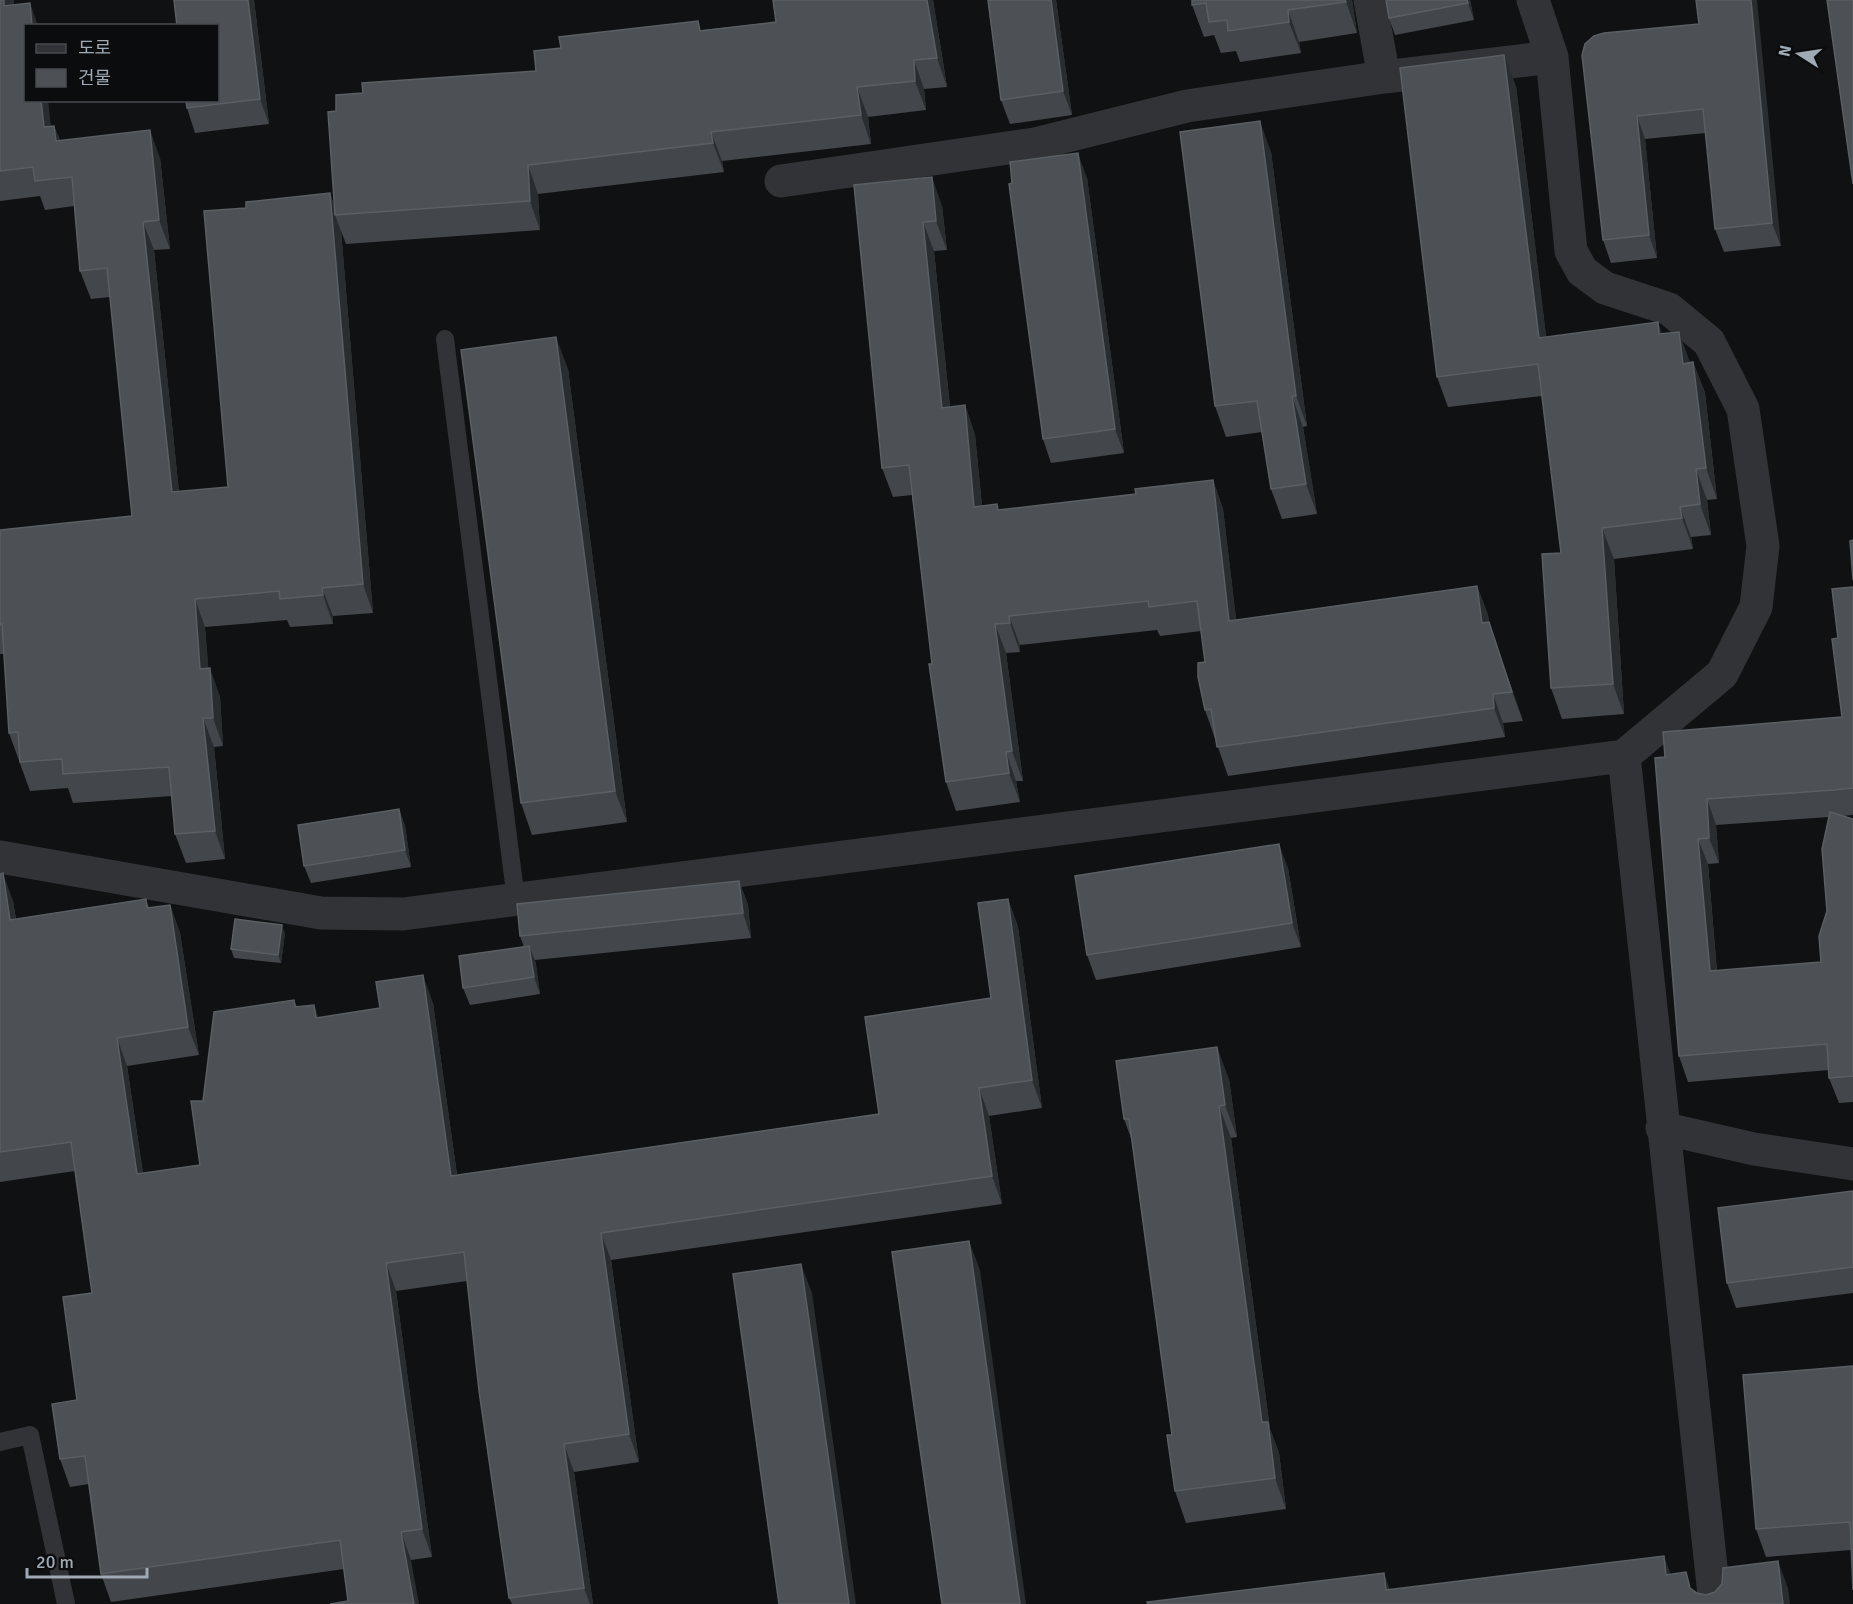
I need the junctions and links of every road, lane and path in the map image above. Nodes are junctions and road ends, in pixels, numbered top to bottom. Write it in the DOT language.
graph roads {
  1 [pos="1370,0"];
  2 [pos="1533,0"];
  3 [pos="1552,57"];
  4 [pos="1384,77"];
  5 [pos="781,181"];
  6 [pos="445,339"];
  7 [pos="1624,756"];
  8 [pos="0,857"];
  9 [pos="516,900"];
  10 [pos="1662,1128"];
  11 [pos="1853,1164"];
  12 [pos="0,1442"];
  13 [pos="66,1604"];
  14 [pos="1715,1604"];
  1 -- 4 [label="street"];
  2 -- 3 [label="street"];
  3 -- 4 [label="street"];
  3 -- 7 [label="street"];
  4 -- 5 [label="street"];
  6 -- 9 [label="lane"];
  7 -- 9 [label="street"];
  7 -- 10 [label="street"];
  8 -- 9 [label="street"];
  10 -- 11 [label="street"];
  10 -- 14 [label="street"];
  12 -- 13 [label="lane"];
}
